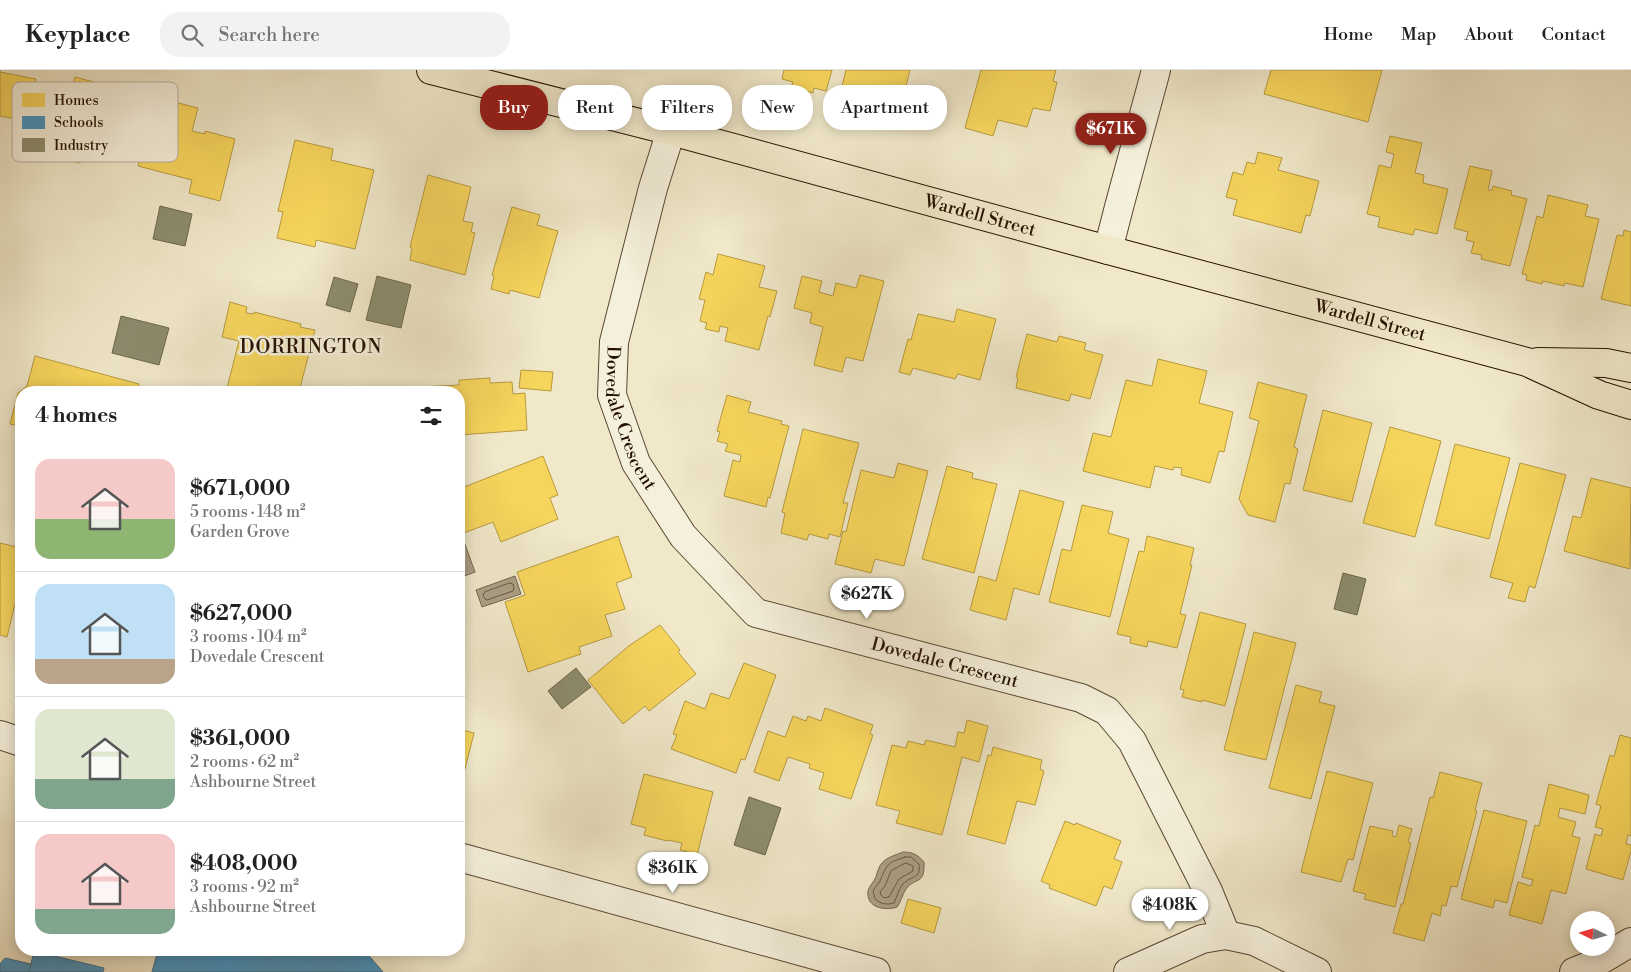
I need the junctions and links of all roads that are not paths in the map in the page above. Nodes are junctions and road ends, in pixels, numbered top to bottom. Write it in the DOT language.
graph roads {
  1 [pos="431,70"];
  2 [pos="1156,70"];
  3 [pos="671,131"];
  4 [pos="1108,250"];
  5 [pos="1527,362"];
  6 [pos="1631,368"];
  7 [pos="1631,405"];
  8 [pos="0,735"];
  9 [pos="15,740"];
  10 [pos="465,859"];
  11 [pos="1226,934"];
  12 [pos="1631,942"];
  13 [pos="875,972"];
  14 [pos="1128,972"];
  15 [pos="1317,972"];
  16 [pos="1574,972"];
  1 -- 3 [label="highway, Wardell Street"];
  2 -- 4 [label="street"];
  3 -- 4 [label="highway, Wardell Street"];
  3 -- 11 [label="street, Dovedale Crescent"];
  4 -- 5 [label="highway, Wardell Street"];
  5 -- 6 [label="highway, Wardell Street"];
  5 -- 7 [label="highway, Wardell Street"];
  8 -- 9 [label="street"];
  10 -- 13 [label="street"];
  11 -- 14 [label="street"];
  11 -- 15 [label="street"];
  12 -- 16 [label="street"];
}
